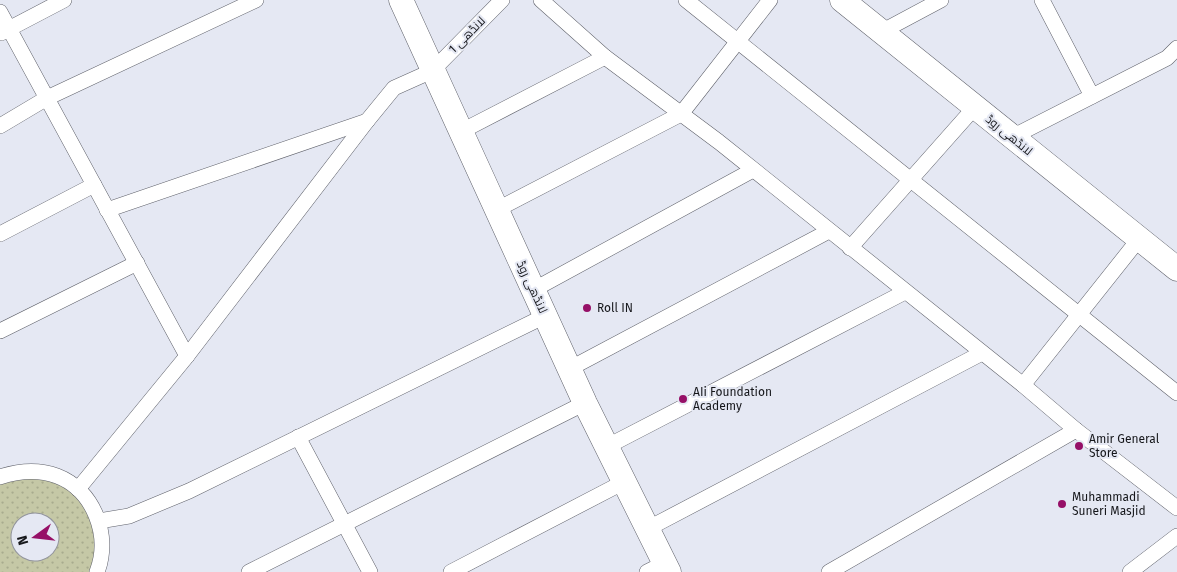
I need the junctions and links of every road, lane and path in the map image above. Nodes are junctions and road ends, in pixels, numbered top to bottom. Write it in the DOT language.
graph roads {
  1 [pos="64,0"];
  2 [pos="256,0"];
  3 [pos="401,0"];
  4 [pos="502,0"];
  5 [pos="541,0"];
  6 [pos="686,0"];
  7 [pos="770,0"];
  8 [pos="842,0"];
  9 [pos="941,0"];
  10 [pos="1042,0"];
  11 [pos="0,12"];
  12 [pos="4,31"];
  13 [pos="881,32"];
  14 [pos="738,42"];
  15 [pos="1177,48"];
  16 [pos="605,56"];
  17 [pos="432,71"];
  18 [pos="1092,96"];
  19 [pos="47,98"];
  20 [pos="975,107"];
  21 [pos="681,114"];
  22 [pos="367,121"];
  23 [pos="0,126"];
  24 [pos="460,132"];
  25 [pos="1012,137"];
  26 [pos="753,170"];
  27 [pos="910,180"];
  28 [pos="94,185"];
  29 [pos="107,210"];
  30 [pos="496,210"];
  31 [pos="829,230"];
  32 [pos="0,234"];
  33 [pos="1140,239"];
  34 [pos="850,248"];
  35 [pos="137,263"];
  36 [pos="1177,269"];
  37 [pos="533,290"];
  38 [pos="905,292"];
  39 [pos="1079,315"];
  40 [pos="545,316"];
  41 [pos="0,331"];
  42 [pos="982,353"];
  43 [pos="187,356"];
  44 [pos="569,368"];
  45 [pos="1022,385"];
  46 [pos="1177,393"];
  47 [pos="585,403"];
  48 [pos="1076,430"];
  49 [pos="298,437"];
  50 [pos="606,447"];
  51 [pos="0,477"];
  52 [pos="624,482"];
  53 [pos="78,489"];
  54 [pos="1177,508"];
  55 [pos="99,521"];
  56 [pos="345,524"];
  57 [pos="647,529"];
  58 [pos="1177,536"];
  59 [pos="660,569"];
  60 [pos="1133,571"];
  61 [pos="97,572"];
  62 [pos="249,572"];
  63 [pos="370,572"];
  64 [pos="451,572"];
  65 [pos="830,572"];
  1 -- 12 [label="street"];
  2 -- 19 [label="street"];
  3 -- 17 [label="main road, لانڈھی روڈ"];
  4 -- 17 [label="street, لانڈھی 1"];
  5 -- 16 [label="street"];
  6 -- 14 [label="street"];
  7 -- 14 [label="street"];
  8 -- 13 [label="main road, لانڈھی روڈ"];
  9 -- 13 [label="street"];
  10 -- 18 [label="street"];
  11 -- 12 [label="street"];
  12 -- 19 [label="street"];
  13 -- 20 [label="main road, لانڈھی روڈ"];
  14 -- 21 [label="street"];
  14 -- 27 [label="street"];
  15 -- 18 [label="street"];
  16 -- 21 [label="street"];
  16 -- 24 [label="street"];
  17 -- 22 [label="street"];
  17 -- 24 [label="main road, لانڈھی روڈ"];
  18 -- 25 [label="street"];
  19 -- 23 [label="street"];
  19 -- 28 [label="street"];
  20 -- 25 [label="main road, لانڈھی روڈ"];
  20 -- 27 [label="street"];
  21 -- 26 [label="street"];
  21 -- 30 [label="street"];
  22 -- 29 [label="street"];
  22 -- 43 [label="street"];
  24 -- 30 [label="main road, لانڈھی روڈ"];
  25 -- 33 [label="main road, لانڈھی روڈ"];
  26 -- 31 [label="street"];
  26 -- 37 [label="street"];
  27 -- 34 [label="street"];
  27 -- 39 [label="street"];
  28 -- 29 [label="street"];
  28 -- 32 [label="street"];
  29 -- 35 [label="street"];
  30 -- 37 [label="main road, لانڈھی روڈ"];
  31 -- 34 [label="street"];
  31 -- 44 [label="street"];
  33 -- 36 [label="main road, لانڈھی روڈ"];
  33 -- 39 [label="street"];
  34 -- 38 [label="street"];
  35 -- 41 [label="street"];
  35 -- 43 [label="street"];
  37 -- 40 [label="main road, لانڈھی روڈ"];
  38 -- 42 [label="street"];
  38 -- 50 [label="street"];
  39 -- 45 [label="street"];
  39 -- 46 [label="street"];
  40 -- 44 [label="main road, لانڈھی روڈ"];
  40 -- 49 [label="street"];
  42 -- 45 [label="street"];
  42 -- 57 [label="street"];
  43 -- 53 [label="street"];
  44 -- 47 [label="main road, لانڈھی روڈ"];
  45 -- 48 [label="street"];
  47 -- 50 [label="main road, لانڈھی روڈ"];
  47 -- 56 [label="street"];
  48 -- 54 [label="street"];
  48 -- 65 [label="street"];
  49 -- 55 [label="street"];
  49 -- 56 [label="street"];
  50 -- 52 [label="main road, لانڈھی روڈ"];
  51 -- 53 [label="street"];
  52 -- 57 [label="main road, لانڈھی روڈ"];
  52 -- 64 [label="street"];
  53 -- 55 [label="street"];
  55 -- 61 [label="street"];
  56 -- 62 [label="street"];
  56 -- 63 [label="street"];
  57 -- 59 [label="main road, لانڈھی روڈ"];
  58 -- 60 [label="street"];
}
